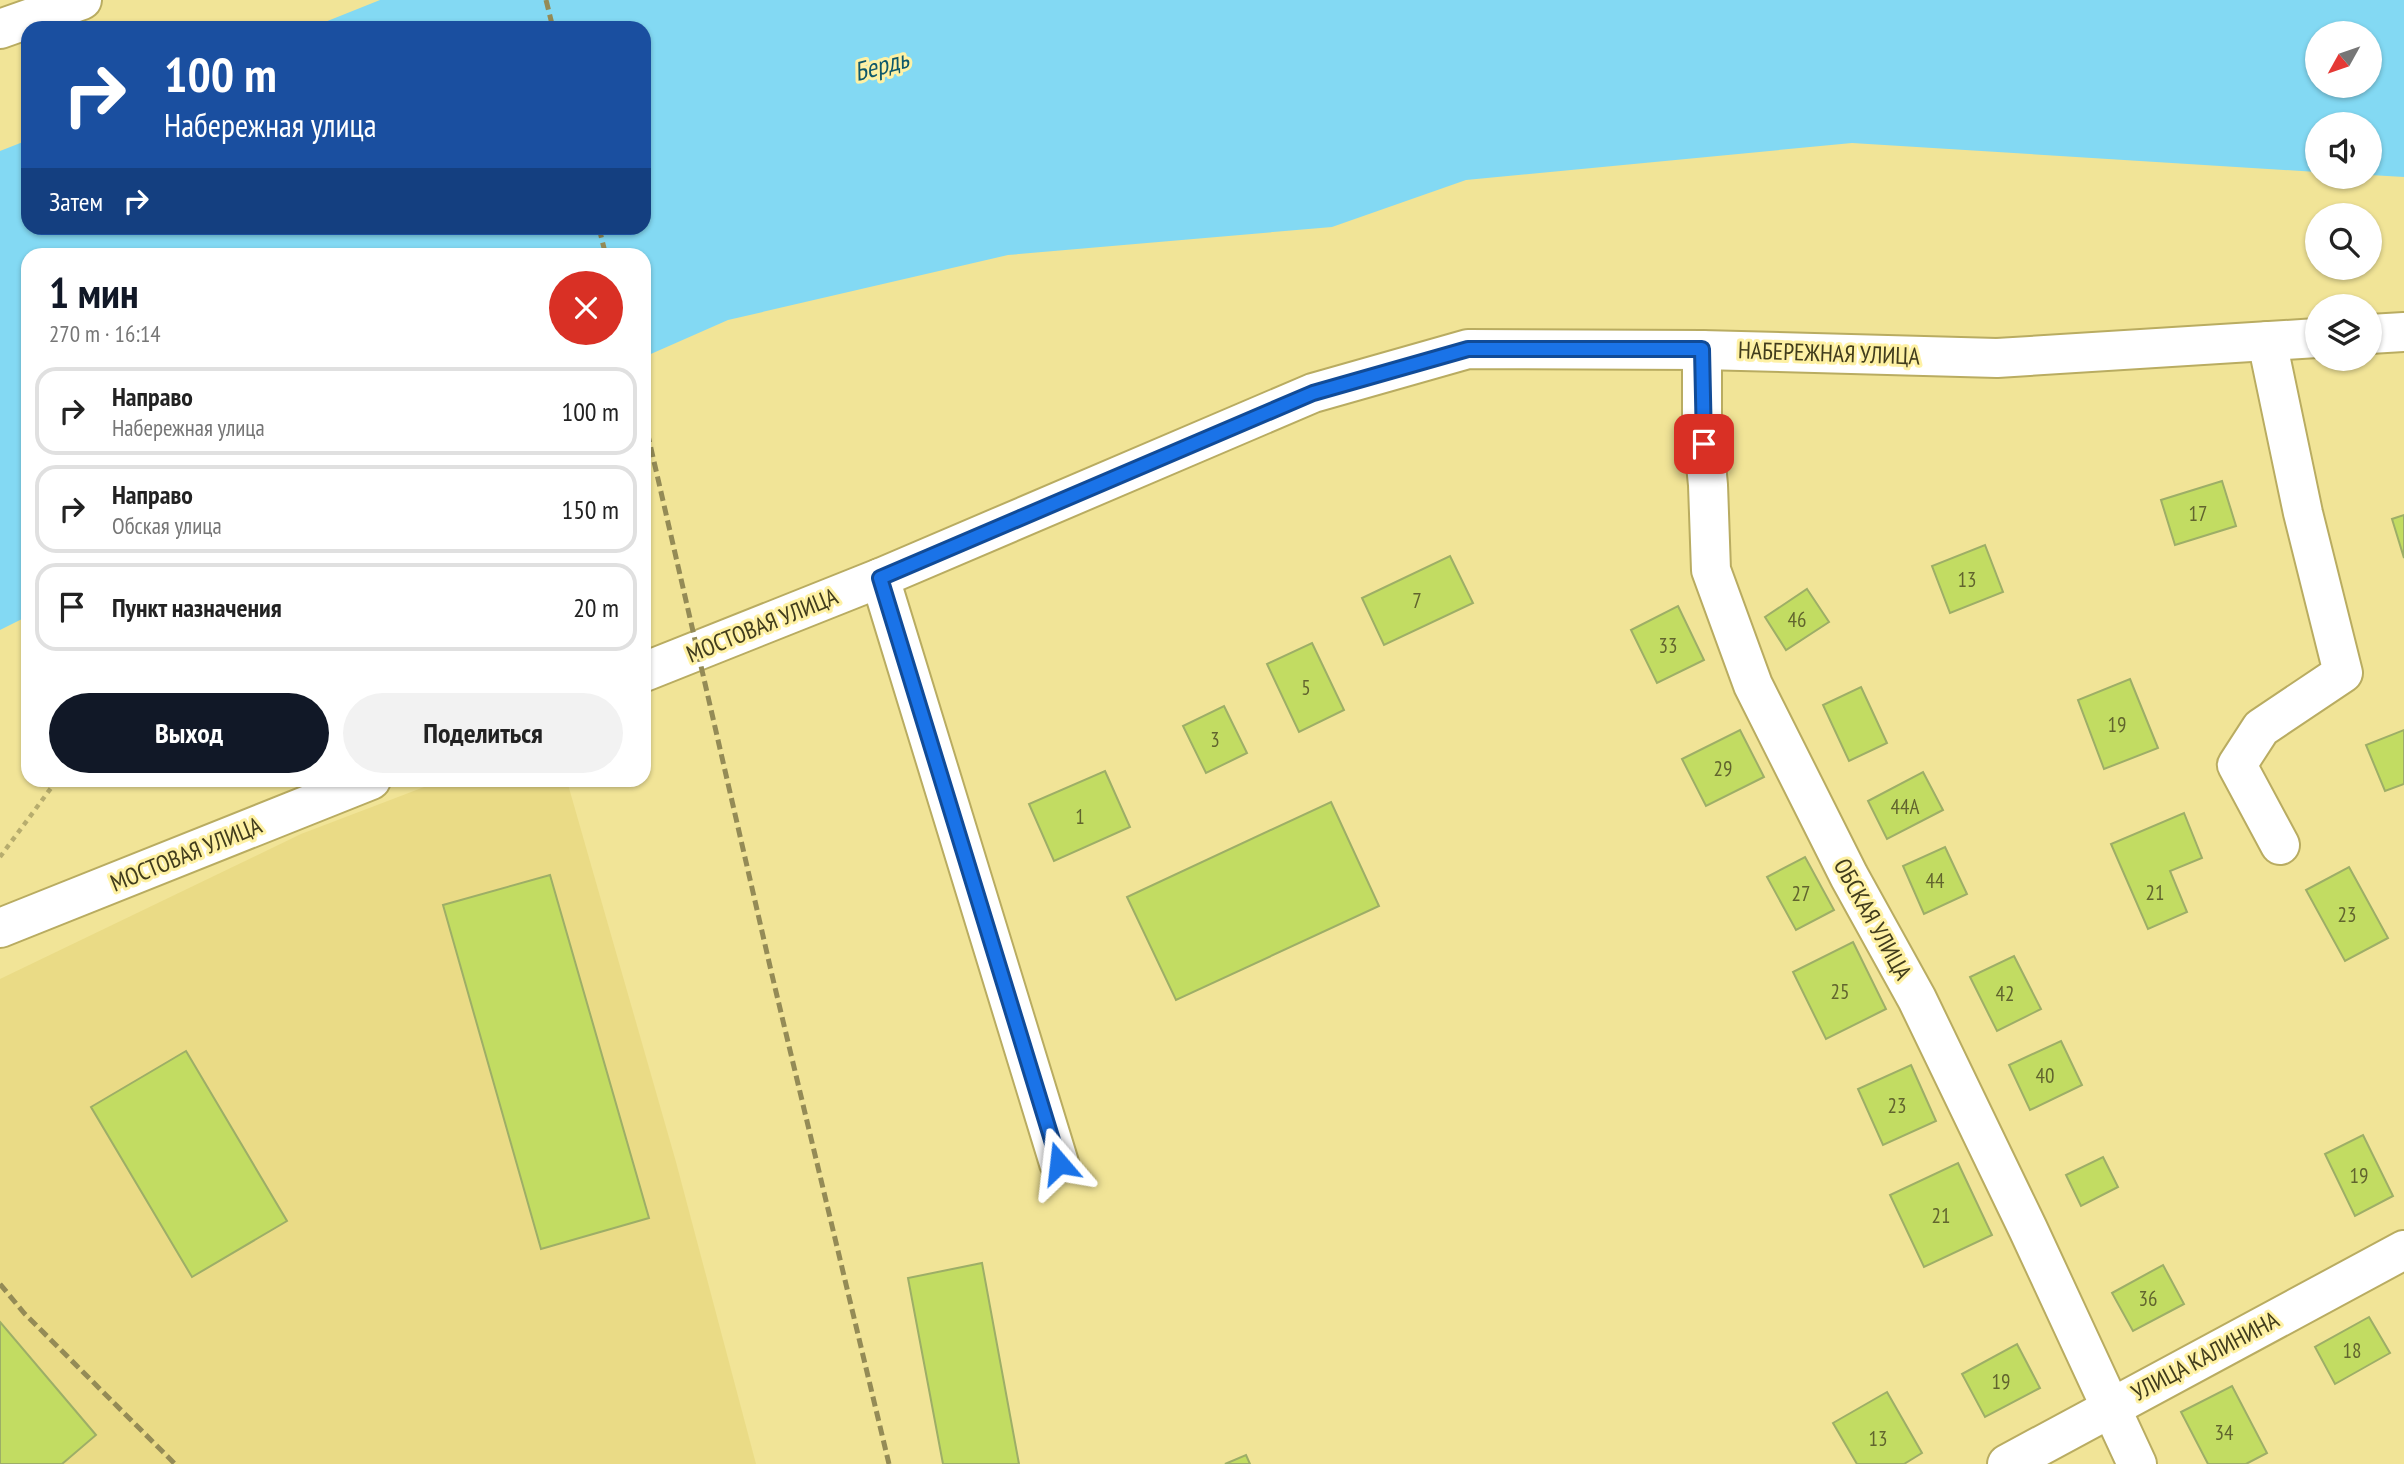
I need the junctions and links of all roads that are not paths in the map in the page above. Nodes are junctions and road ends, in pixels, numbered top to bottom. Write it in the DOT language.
graph roads {
  1 [pos="82,0"];
  2 [pos="23,21"];
  3 [pos="21,22"];
  4 [pos="0,29"];
  5 [pos="2404,332"];
  6 [pos="2382,333"];
  7 [pos="2305,339"];
  8 [pos="2267,341"];
  9 [pos="1702,349"];
  10 [pos="880,578"];
  11 [pos="651,669"];
  12 [pos="353,787"];
  13 [pos="2280,845"];
  14 [pos="0,928"];
  15 [pos="1059,1163"];
  16 [pos="2404,1250"];
  17 [pos="2111,1406"];
  18 [pos="2007,1464"];
  19 [pos="2137,1464"];
  1 -- 2 [label="street"];
  3 -- 4 [label="street"];
  5 -- 6 [label="street"];
  7 -- 8 [label="street, НАБЕРЕЖНАЯ УЛИЦА"];
  8 -- 9 [label="street, НАБЕРЕЖНАЯ УЛИЦА"];
  8 -- 13 [label="street"];
  9 -- 10 [label="street, НАБЕРЕЖНАЯ УЛИЦА"];
  9 -- 17 [label="street, ОБСКАЯ УЛИЦА"];
  10 -- 11 [label="street, МОСТОВАЯ УЛИЦА"];
  10 -- 15 [label="street"];
  12 -- 14 [label="street, МОСТОВАЯ УЛИЦА"];
  16 -- 17 [label="street, УЛИЦА КАЛИНИНА"];
  17 -- 18 [label="street, УЛИЦА КАЛИНИНА"];
  17 -- 19 [label="street, ОБСКАЯ УЛИЦА"];
}
